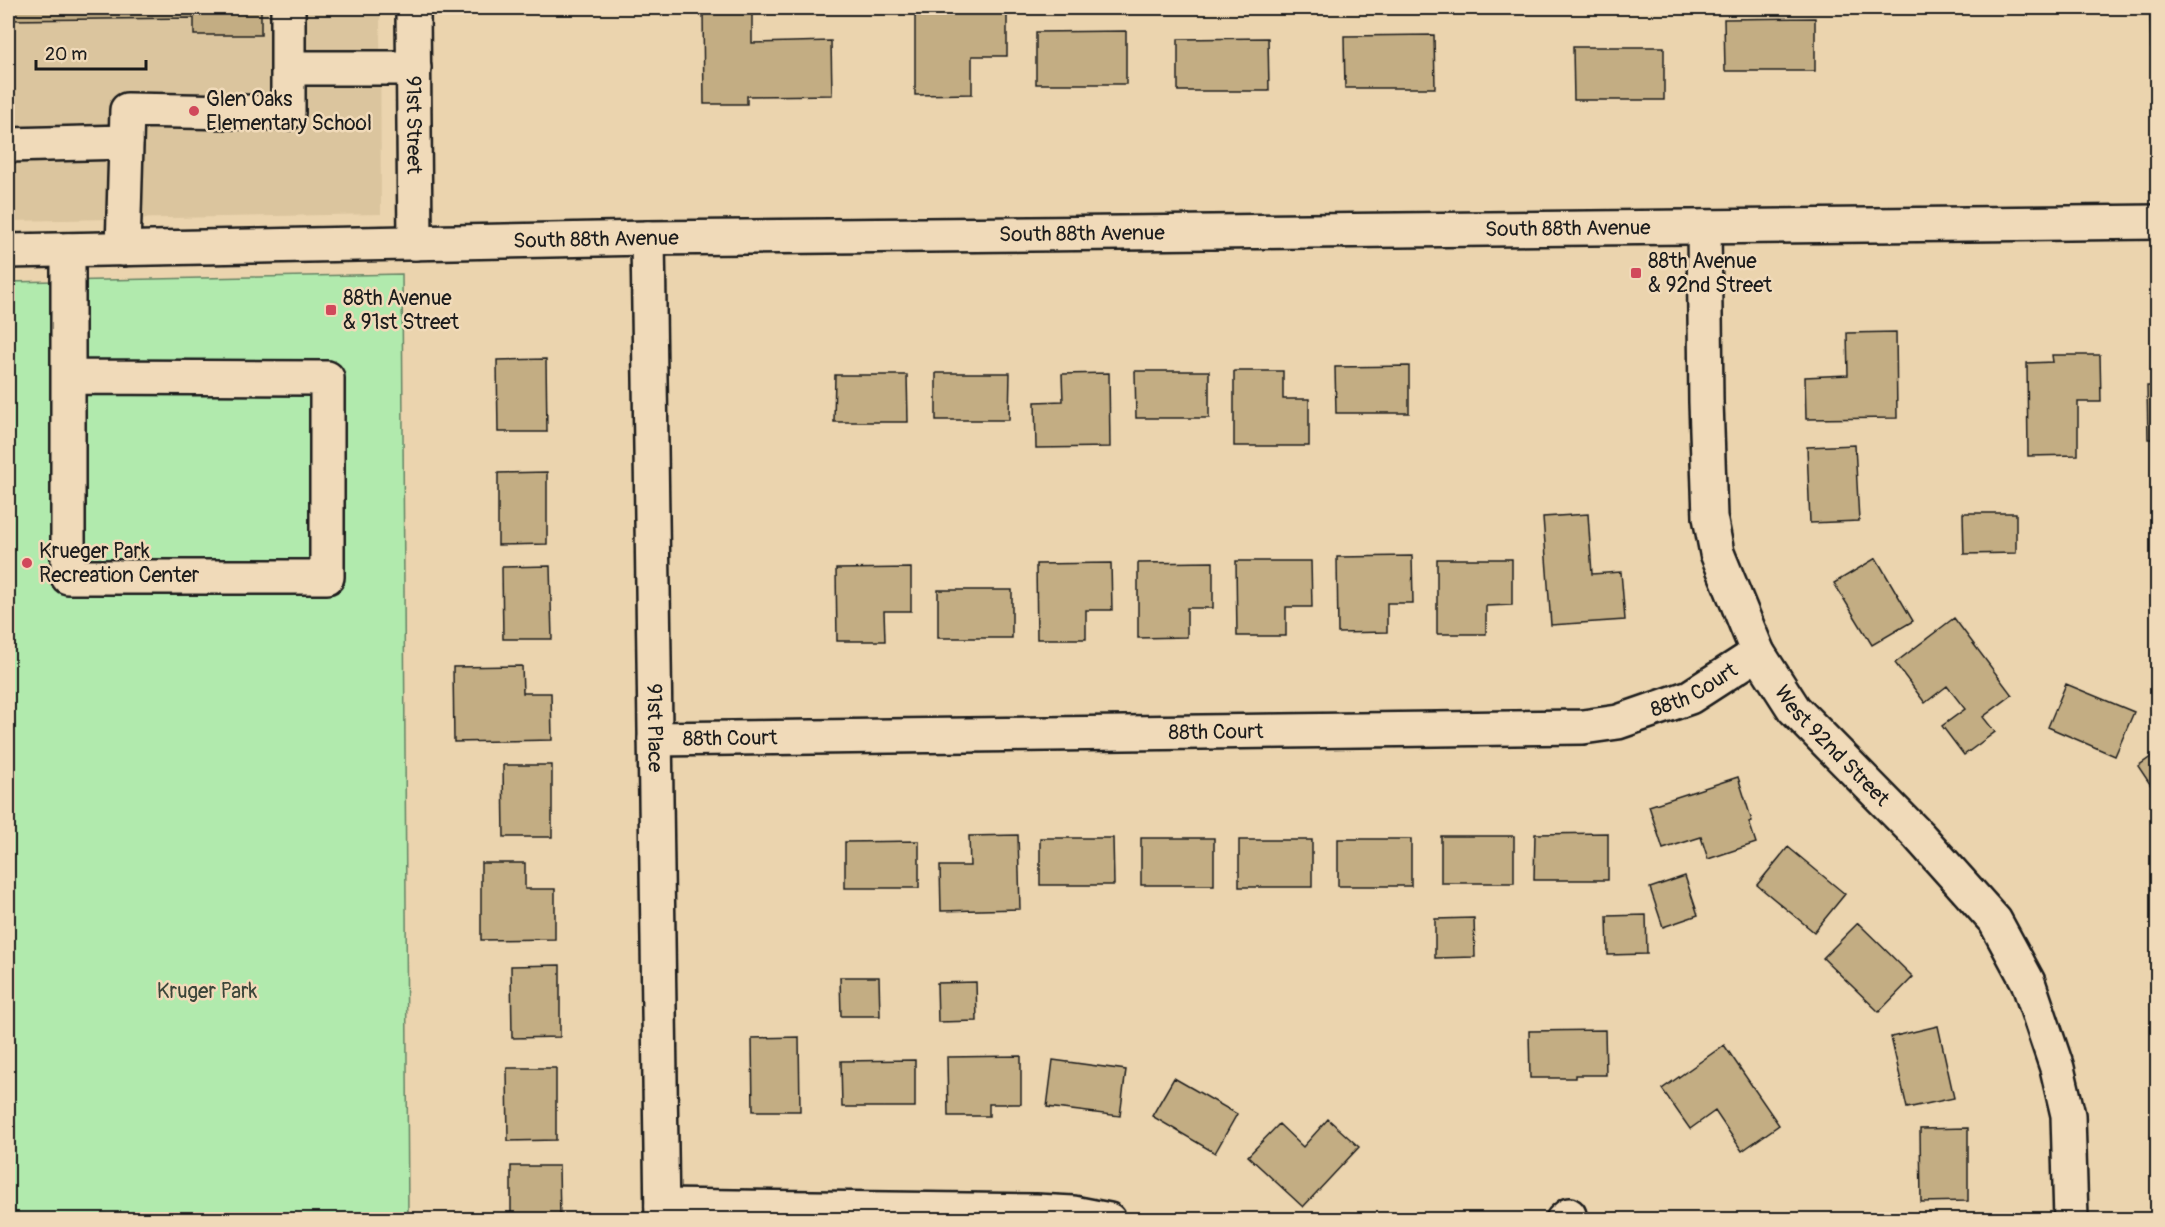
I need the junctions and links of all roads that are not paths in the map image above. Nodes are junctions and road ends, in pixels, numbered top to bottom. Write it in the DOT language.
graph roads {
  1 [pos="288,8"];
  2 [pos="413,8"];
  3 [pos="289,68"];
  4 [pos="414,68"];
  5 [pos="126,142"];
  6 [pos="8,145"];
  7 [pos="2157,222"];
  8 [pos="1704,227"];
  9 [pos="648,238"];
  10 [pos="415,243"];
  11 [pos="123,249"];
  12 [pos="68,250"];
  13 [pos="8,251"];
  14 [pos="68,377"];
  15 [pos="1758,653"];
  16 [pos="655,739"];
  17 [pos="662,1213"];
  18 [pos="1109,1220"];
  19 [pos="2071,1220"];
  1 -- 3 [label="street"];
  2 -- 4 [label="street, 91st Street"];
  3 -- 4 [label="street"];
  3 -- 5 [label="street"];
  4 -- 10 [label="street, 91st Street"];
  5 -- 6 [label="street"];
  5 -- 11 [label="street"];
  7 -- 8 [label="street, South 88th Avenue"];
  8 -- 9 [label="street, South 88th Avenue"];
  8 -- 15 [label="street, West 92nd Street"];
  9 -- 10 [label="street, South 88th Avenue"];
  9 -- 16 [label="street, 91st Place"];
  10 -- 11 [label="street, South 88th Avenue"];
  11 -- 12 [label="street, South 88th Avenue"];
  12 -- 13 [label="street, South 88th Avenue"];
  12 -- 14 [label="street"];
  14 -- 14 [label="street"];
  15 -- 16 [label="street, 88th Court"];
  15 -- 19 [label="street, West 92nd Street"];
  16 -- 17 [label="street, 91st Place"];
  17 -- 18 [label="street"];
}
